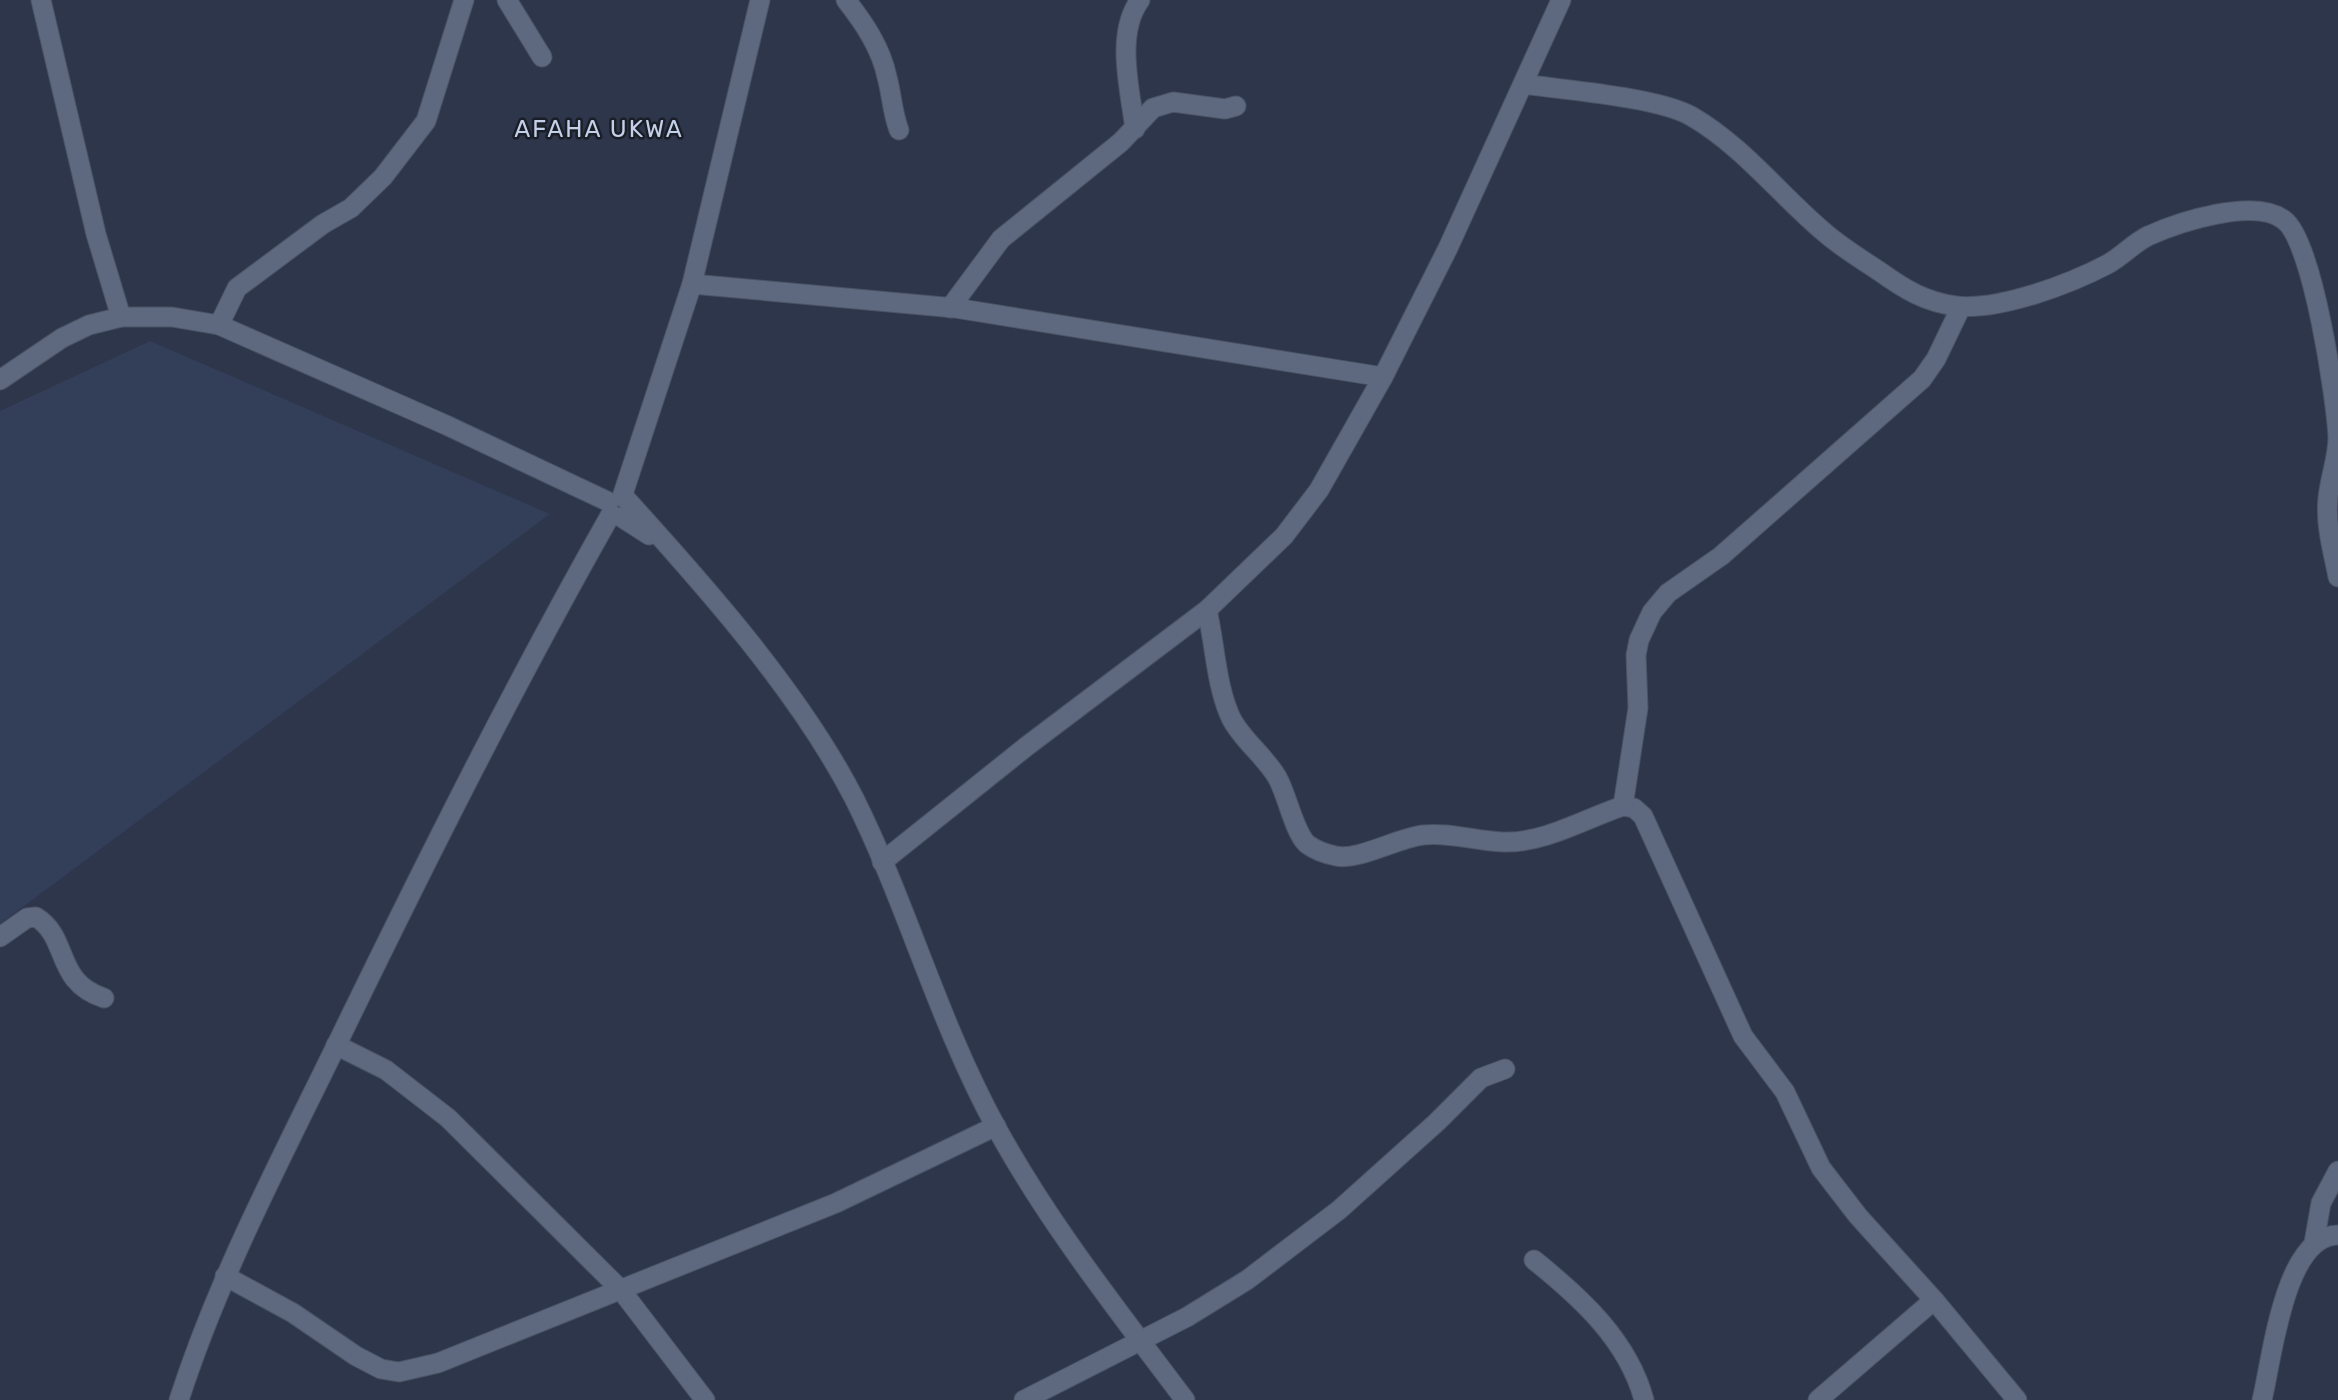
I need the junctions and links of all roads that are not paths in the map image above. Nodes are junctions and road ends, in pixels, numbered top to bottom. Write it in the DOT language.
graph roads {
  1 [pos="41,0"];
  2 [pos="464,0"];
  3 [pos="507,0"];
  4 [pos="761,0"];
  5 [pos="846,0"];
  6 [pos="1140,0"];
  7 [pos="1561,0"];
  8 [pos="542,57"];
  9 [pos="1523,84"];
  10 [pos="1236,106"];
  11 [pos="1135,129"];
  12 [pos="899,130"];
  13 [pos="692,284"];
  14 [pos="1961,307"];
  15 [pos="950,308"];
  16 [pos="121,317"];
  17 [pos="219,324"];
  18 [pos="1383,377"];
  19 [pos="0,380"];
  20 [pos="618,506"];
  21 [pos="2338,577"];
  22 [pos="1207,610"];
  23 [pos="1623,806"];
  24 [pos="882,862"];
  25 [pos="0,937"];
  26 [pos="104,998"];
  27 [pos="336,1045"];
  28 [pos="1505,1069"];
  29 [pos="996,1126"];
  30 [pos="2338,1171"];
  31 [pos="2338,1235"];
  32 [pos="2314,1243"];
  33 [pos="1534,1260"];
  34 [pos="225,1276"];
  35 [pos="621,1290"];
  36 [pos="1934,1300"];
  37 [pos="1140,1340"];
  38 [pos="179,1400"];
  39 [pos="705,1400"];
  40 [pos="1024,1400"];
  41 [pos="1185,1400"];
  42 [pos="1644,1400"];
  43 [pos="1818,1400"];
  44 [pos="2017,1400"];
  45 [pos="2262,1400"];
  1 -- 16 [label="street"];
  2 -- 17 [label="street"];
  3 -- 8 [label="street"];
  4 -- 13 [label="street"];
  5 -- 12 [label="street"];
  6 -- 11 [label="street"];
  7 -- 9 [label="street"];
  9 -- 14 [label="street"];
  9 -- 18 [label="street"];
  10 -- 11 [label="street"];
  11 -- 15 [label="street"];
  13 -- 15 [label="street"];
  13 -- 20 [label="street"];
  14 -- 21 [label="street"];
  14 -- 23 [label="street"];
  15 -- 18 [label="street"];
  16 -- 17 [label="street"];
  16 -- 19 [label="street"];
  17 -- 20 [label="street"];
  18 -- 22 [label="street"];
  20 -- 24 [label="street"];
  20 -- 27 [label="street"];
  22 -- 23 [label="street"];
  22 -- 24 [label="street"];
  23 -- 36 [label="street"];
  24 -- 29 [label="street"];
  25 -- 26 [label="street"];
  27 -- 34 [label="street"];
  27 -- 35 [label="street"];
  28 -- 37 [label="street"];
  29 -- 35 [label="street"];
  29 -- 37 [label="street"];
  30 -- 32 [label="street"];
  31 -- 32 [label="street"];
  32 -- 45 [label="street"];
  33 -- 42 [label="street"];
  34 -- 35 [label="street"];
  34 -- 38 [label="street"];
  35 -- 39 [label="street"];
  36 -- 43 [label="street"];
  36 -- 44 [label="street"];
  37 -- 40 [label="street"];
  37 -- 41 [label="street"];
}
